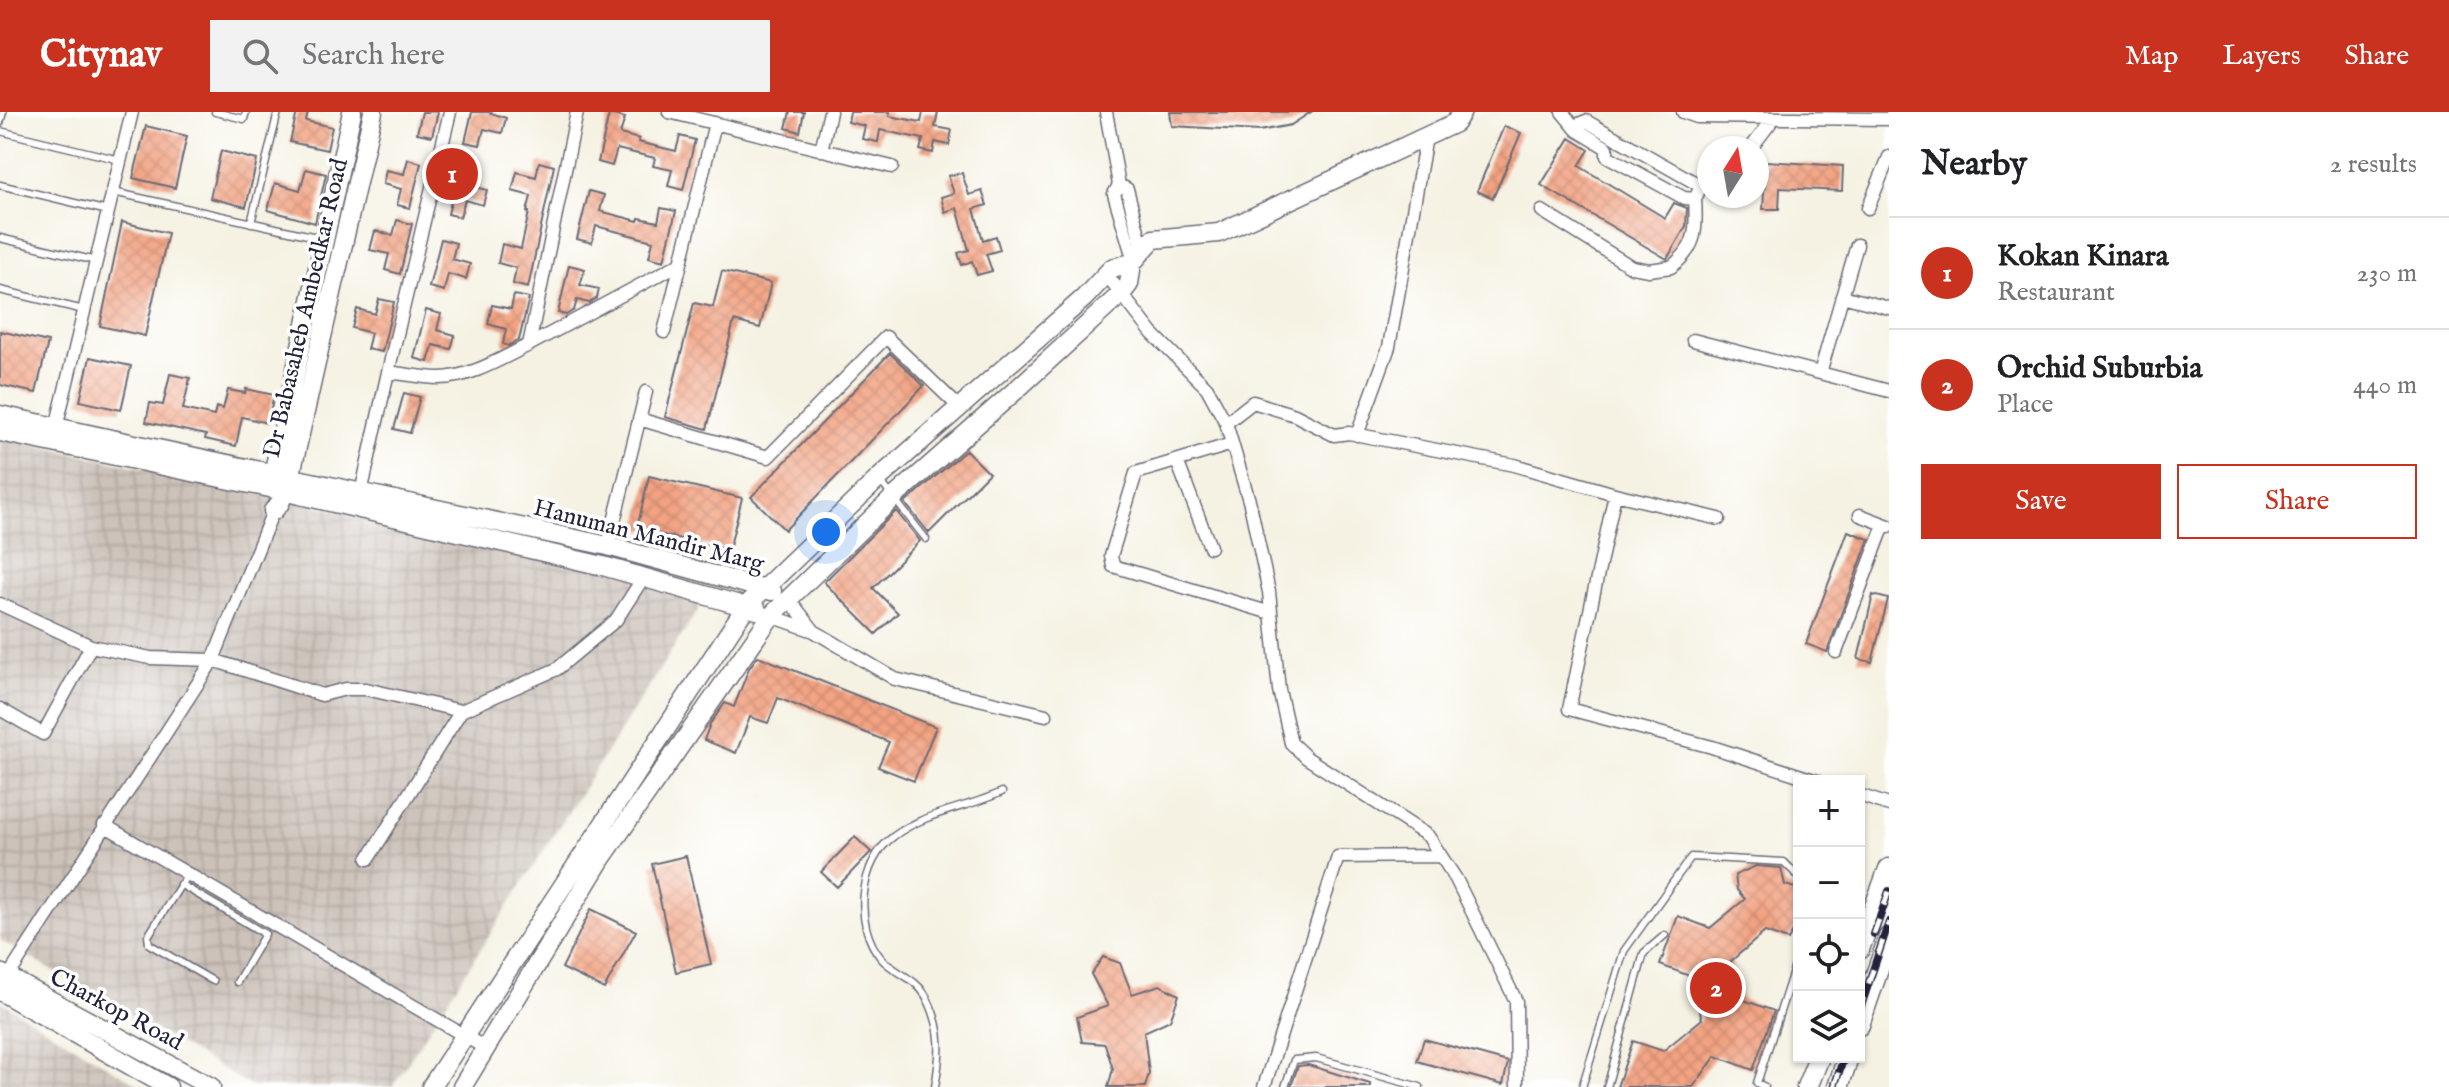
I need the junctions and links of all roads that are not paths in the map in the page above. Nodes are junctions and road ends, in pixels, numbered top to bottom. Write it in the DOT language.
graph roads {
  1 [pos="3,112"];
  2 [pos="132,112"];
  3 [pos="215,112"];
  4 [pos="246,112"];
  5 [pos="278,112"];
  6 [pos="352,112"];
  7 [pos="373,112"];
  8 [pos="450,112"];
  9 [pos="577,112"];
  10 [pos="669,112"];
  11 [pos="830,112"];
  12 [pos="1106,112"];
  13 [pos="1462,112"];
  14 [pos="1562,112"];
  15 [pos="1683,112"];
  16 [pos="1774,118"];
  17 [pos="1889,119"];
  18 [pos="0,123"];
  19 [pos="715,123"];
  20 [pos="1577,130"];
  21 [pos="0,131"];
  22 [pos="1760,136"];
  23 [pos="1426,137"];
  24 [pos="821,150"];
  25 [pos="1889,157"];
  26 [pos="120,160"];
  27 [pos="341,165"];
  28 [pos="892,167"];
  29 [pos="362,169"];
  30 [pos="1697,180"];
  31 [pos="0,185"];
  32 [pos="112,192"];
  33 [pos="1697,196"];
  34 [pos="1695,199"];
  35 [pos="1868,208"];
  36 [pos="108,211"];
  37 [pos="1542,211"];
  38 [pos="251,223"];
  39 [pos="0,238"];
  40 [pos="322,238"];
  41 [pos="344,243"];
  42 [pos="1857,245"];
  43 [pos="1136,258"];
  44 [pos="96,261"];
  45 [pos="681,263"];
  46 [pos="1106,274"];
  47 [pos="0,290"];
  48 [pos="1122,293"];
  49 [pos="1842,296"];
  50 [pos="1889,308"];
  51 [pos="84,310"];
  52 [pos="664,332"];
  53 [pos="1693,340"];
  54 [pos="529,345"];
  55 [pos="388,372"];
  56 [pos="1820,373"];
  57 [pos="1889,391"];
  58 [pos="646,392"];
  59 [pos="960,408"];
  60 [pos="0,415"];
  61 [pos="639,419"];
  62 [pos="1226,423"];
  63 [pos="0,432"];
  64 [pos="54,435"];
  65 [pos="1357,435"];
  66 [pos="1232,444"];
  67 [pos="1177,461"];
  68 [pos="878,479"];
  69 [pos="280,484"];
  70 [pos="361,493"];
  71 [pos="1615,494"];
  72 [pos="893,498"];
  73 [pos="273,511"];
  74 [pos="1860,515"];
  75 [pos="1719,519"];
  76 [pos="1887,526"];
  77 [pos="926,539"];
  78 [pos="608,546"];
  79 [pos="1210,547"];
  80 [pos="696,569"];
  81 [pos="643,578"];
  82 [pos="766,588"];
  83 [pos="689,590"];
  84 [pos="789,599"];
  85 [pos="0,604"];
  86 [pos="747,605"];
  87 [pos="1271,613"];
  88 [pos="771,616"];
  89 [pos="814,631"];
  90 [pos="91,646"];
  91 [pos="1836,652"];
  92 [pos="213,660"];
  93 [pos="0,709"];
  94 [pos="461,711"];
  95 [pos="1046,715"];
  96 [pos="1798,775"];
  97 [pos="1002,792"];
  98 [pos="1865,797"];
  99 [pos="1889,805"];
  100 [pos="104,825"];
  101 [pos="1441,856"];
  102 [pos="368,859"];
  103 [pos="1889,869"];
  104 [pos="1793,871"];
  105 [pos="184,880"];
  106 [pos="268,929"];
  107 [pos="1865,933"];
  108 [pos="1665,935"];
  109 [pos="1889,937"];
  110 [pos="1793,972"];
  111 [pos="213,981"];
  112 [pos="2,982"];
  113 [pos="237,982"];
  114 [pos="1790,982"];
  115 [pos="1793,983"];
  116 [pos="1865,1007"];
  117 [pos="464,1036"];
  118 [pos="487,1049"];
  119 [pos="1817,1063"];
  120 [pos="1846,1063"];
  121 [pos="1759,1086"];
  122 [pos="168,1087"];
  123 [pos="211,1087"];
  124 [pos="431,1087"];
  125 [pos="462,1087"];
  126 [pos="935,1087"];
  127 [pos="1264,1087"];
  128 [pos="1285,1087"];
  129 [pos="1420,1087"];
  130 [pos="1517,1087"];
  131 [pos="1582,1087"];
  132 [pos="1607,1087"];
  133 [pos="1807,1087"];
  134 [pos="1838,1087"];
  1 -- 18 [label="lane"];
  2 -- 26 [label="street"];
  3 -- 4 [label="lane"];
  5 -- 38 [label="lane"];
  6 -- 27 [label="main road, Dr Babasaheb Ambedkar Road"];
  7 -- 29 [label="main road, Dr Babasaheb Ambedkar Road"];
  8 -- 55 [label="street"];
  9 -- 54 [label="street"];
  10 -- 19 [label="street"];
  11 -- 24 [label="street"];
  12 -- 43 [label="street"];
  13 -- 23 [label="main road"];
  14 -- 20 [label="street"];
  15 -- 16 [label="street"];
  16 -- 17 [label="street"];
  16 -- 22 [label="street"];
  19 -- 24 [label="street"];
  19 -- 45 [label="street"];
  20 -- 30 [label="street"];
  20 -- 34 [label="street"];
  21 -- 26 [label="lane"];
  23 -- 43 [label="main road"];
  23 -- 65 [label="street"];
  24 -- 28 [label="street"];
  25 -- 35 [label="street"];
  26 -- 32 [label="street"];
  27 -- 29 [label="main road"];
  27 -- 40 [label="main road, Dr Babasaheb Ambedkar Road"];
  29 -- 41 [label="main road, Dr Babasaheb Ambedkar Road"];
  31 -- 36 [label="lane"];
  32 -- 36 [label="street"];
  32 -- 38 [label="lane"];
  33 -- 34 [label="street"];
  34 -- 37 [label="street"];
  36 -- 44 [label="street"];
  38 -- 40 [label="lane"];
  39 -- 44 [label="lane"];
  40 -- 41 [label="lane"];
  40 -- 69 [label="main road, Dr Babasaheb Ambedkar Road"];
  41 -- 69 [label="main road, Dr Babasaheb Ambedkar Road"];
  42 -- 49 [label="street"];
  43 -- 46 [label="main road"];
  43 -- 48 [label="main road"];
  44 -- 51 [label="street"];
  45 -- 52 [label="street"];
  45 -- 54 [label="street"];
  46 -- 48 [label="street"];
  46 -- 59 [label="main road"];
  47 -- 51 [label="lane"];
  48 -- 62 [label="street"];
  48 -- 72 [label="main road"];
  49 -- 50 [label="street"];
  49 -- 56 [label="street"];
  51 -- 64 [label="street"];
  53 -- 56 [label="street"];
  54 -- 55 [label="street"];
  55 -- 70 [label="street"];
  56 -- 57 [label="street"];
  58 -- 61 [label="street"];
  59 -- 61 [label="street"];
  59 -- 68 [label="main road"];
  60 -- 64 [label="main road"];
  61 -- 78 [label="street"];
  62 -- 65 [label="street"];
  62 -- 66 [label="street"];
  63 -- 64 [label="main road"];
  64 -- 69 [label="main road"];
  65 -- 71 [label="street"];
  66 -- 67 [label="street"];
  66 -- 87 [label="street"];
  67 -- 79 [label="street"];
  67 -- 87 [label="street"];
  68 -- 72 [label="lane"];
  68 -- 82 [label="main road"];
  69 -- 70 [label="main road, Hanuman Mandir Marg"];
  69 -- 73 [label="main road, Dr Babasaheb Ambedkar Road"];
  69 -- 81 [label="main road, Hanuman Mandir Marg"];
  70 -- 78 [label="main road, Hanuman Mandir Marg"];
  71 -- 75 [label="street"];
  71 -- 96 [label="street"];
  72 -- 77 [label="lane"];
  72 -- 84 [label="main road"];
  73 -- 92 [label="street, Dr Babasaheb Ambedkar Road"];
  74 -- 76 [label="street"];
  76 -- 91 [label="street"];
  78 -- 80 [label="main road, Hanuman Mandir Marg"];
  80 -- 82 [label="main road, Hanuman Mandir Marg"];
  80 -- 83 [label="main road"];
  81 -- 83 [label="main road, Hanuman Mandir Marg"];
  81 -- 94 [label="street"];
  82 -- 84 [label="main road, Hanuman Mandir Marg"];
  82 -- 86 [label="main road"];
  83 -- 86 [label="main road, Hanuman Mandir Marg"];
  84 -- 88 [label="main road"];
  84 -- 89 [label="street, Hanuman Mandir Marg"];
  85 -- 90 [label="street"];
  86 -- 88 [label="main road, Hanuman Mandir Marg"];
  86 -- 117 [label="main road"];
  87 -- 101 [label="street"];
  88 -- 89 [label="street, Hanuman Mandir Marg"];
  88 -- 118 [label="main road"];
  89 -- 95 [label="street"];
  90 -- 92 [label="street"];
  90 -- 93 [label="street"];
  92 -- 94 [label="street"];
  92 -- 100 [label="street, Dr Babasaheb Ambedkar Road"];
  94 -- 102 [label="street"];
  97 -- 126 [label="lane"];
  98 -- 99 [label="street"];
  100 -- 105 [label="street"];
  100 -- 112 [label="street, Dr Babasaheb Ambedkar Road"];
  101 -- 127 [label="street"];
  101 -- 130 [label="street"];
  103 -- 107 [label="main road"];
  104 -- 131 [label="lane"];
  105 -- 106 [label="street"];
  105 -- 111 [label="lane"];
  106 -- 113 [label="lane"];
  106 -- 117 [label="street"];
  108 -- 132 [label="lane"];
  109 -- 116 [label="main road"];
  110 -- 114 [label="lane"];
  112 -- 122 [label="main road, Charkop Road"];
  112 -- 123 [label="main road, Charkop Road"];
  114 -- 115 [label="lane"];
  114 -- 121 [label="lane"];
  117 -- 118 [label="street"];
  117 -- 124 [label="main road"];
  118 -- 125 [label="main road"];
  119 -- 133 [label="main road"];
  120 -- 134 [label="main road"];
  128 -- 129 [label="lane"];
}
